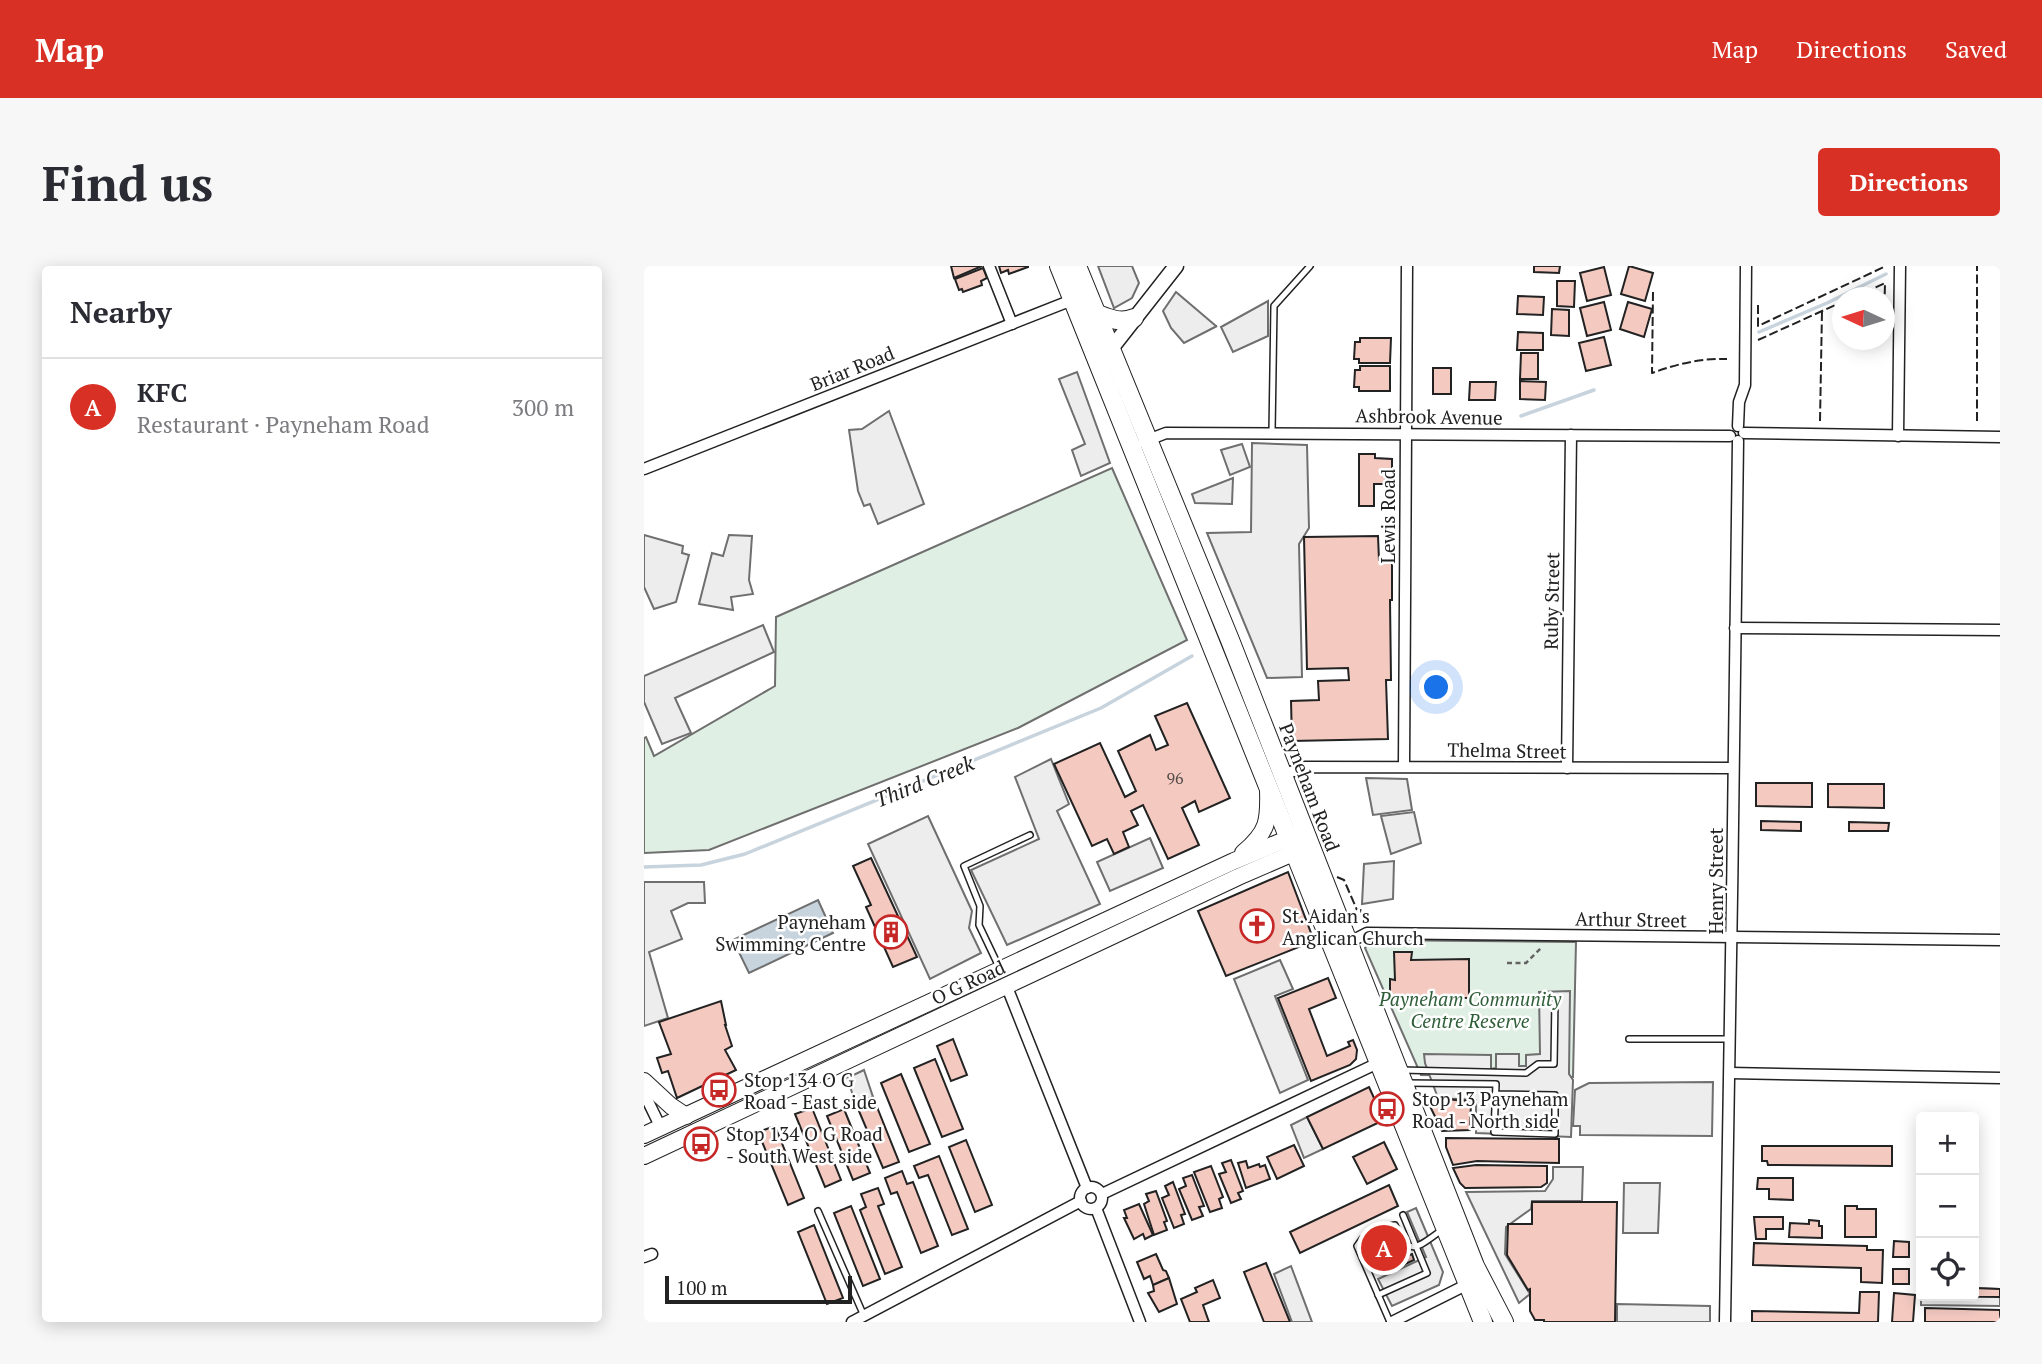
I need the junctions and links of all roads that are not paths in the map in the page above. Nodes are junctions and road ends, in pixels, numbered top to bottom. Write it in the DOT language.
graph roads {
  1 [pos="989,266"];
  2 [pos="1059,266"];
  3 [pos="1077,266"];
  4 [pos="1176,266"];
  5 [pos="1310,266"];
  6 [pos="1407,266"];
  7 [pos="1746,266"];
  8 [pos="1900,266"];
  9 [pos="1072,300"];
  10 [pos="1095,313"];
  11 [pos="1133,318"];
  12 [pos="1012,324"];
  13 [pos="1087,336"];
  14 [pos="1110,350"];
  15 [pos="1109,390"];
  16 [pos="1272,432"];
  17 [pos="1404,433"];
  18 [pos="1737,434"];
  19 [pos="1571,435"];
  20 [pos="1898,436"];
  21 [pos="2000,437"];
  22 [pos="1139,444"];
  23 [pos="644,469"];
  24 [pos="1735,628"];
  25 [pos="2000,630"];
  26 [pos="1404,766"];
  27 [pos="1567,768"];
  28 [pos="1733,768"];
  29 [pos="1275,779"];
  30 [pos="1030,835"];
  31 [pos="1300,842"];
  32 [pos="1234,861"];
  33 [pos="1733,938"];
  34 [pos="2000,940"];
  35 [pos="1348,943"];
  36 [pos="1000,970"];
  37 [pos="1007,987"];
  38 [pos="1555,999"];
  39 [pos="1629,1039"];
  40 [pos="1730,1039"];
  41 [pos="1378,1063"];
  42 [pos="1730,1073"];
  43 [pos="1401,1076"];
  44 [pos="2000,1078"];
  45 [pos="644,1081"];
  46 [pos="644,1093"];
  47 [pos="1495,1094"];
  48 [pos="686,1116"];
  49 [pos="661,1128"];
  50 [pos="644,1135"];
  51 [pos="669,1144"];
  52 [pos="644,1156"];
  53 [pos="1087,1188"];
  54 [pos="1102,1194"];
  55 [pos="1081,1201"];
  56 [pos="1096,1208"];
  57 [pos="818,1211"];
  58 [pos="1403,1215"];
  59 [pos="1445,1228"];
  60 [pos="1416,1247"];
  61 [pos="1468,1284"];
  62 [pos="1378,1295"];
  63 [pos="864,1316"];
  64 [pos="1414,1317"];
  65 [pos="852,1322"];
  66 [pos="1140,1322"];
  67 [pos="1391,1322"];
  68 [pos="1483,1322"];
  69 [pos="1504,1322"];
  70 [pos="1725,1322"];
  1 -- 12 [label="street"];
  2 -- 9 [label="main road, Payneham Road"];
  3 -- 10 [label="main road, Payneham Road"];
  4 -- 11 [label="street"];
  5 -- 16 [label="lane"];
  6 -- 17 [label="street, Lewis Road"];
  7 -- 18 [label="street, Henry Street"];
  8 -- 20 [label="street"];
  9 -- 12 [label="street, Briar Road"];
  9 -- 13 [label="main road, Payneham Road"];
  10 -- 11 [label="main road"];
  10 -- 14 [label="main road, Payneham Road"];
  11 -- 14 [label="street"];
  12 -- 23 [label="street, Briar Road"];
  13 -- 14 [label="main road"];
  13 -- 15 [label="main road, Payneham Road"];
  14 -- 15 [label="main road"];
  14 -- 22 [label="main road, Payneham Road"];
  15 -- 22 [label="main road, Payneham Road"];
  16 -- 17 [label="street, Ashbrook Avenue"];
  16 -- 22 [label="street, Ashbrook Avenue"];
  17 -- 19 [label="street, Ashbrook Avenue"];
  17 -- 26 [label="street, Lewis Road"];
  18 -- 19 [label="street, Ashbrook Avenue"];
  18 -- 20 [label="street, Ashbrook Avenue"];
  18 -- 24 [label="street, Henry Street"];
  19 -- 27 [label="street, Ruby Street"];
  20 -- 21 [label="street, Ashbrook Avenue"];
  22 -- 29 [label="main road, Payneham Road"];
  24 -- 25 [label="street"];
  24 -- 28 [label="street, Henry Street"];
  26 -- 27 [label="street, Thelma Street"];
  26 -- 29 [label="street, Thelma Street"];
  27 -- 28 [label="street, Thelma Street"];
  28 -- 33 [label="street, Henry Street"];
  29 -- 31 [label="main road, Payneham Road"];
  29 -- 32 [label="main road"];
  30 -- 36 [label="lane"];
  31 -- 32 [label="main road, O G Road"];
  31 -- 35 [label="main road, Payneham Road"];
  31 -- 37 [label="main road, O G Road"];
  31 -- 41 [label="main road, Payneham Road"];
  32 -- 36 [label="main road, O G Road"];
  33 -- 34 [label="street, Arthur Street"];
  33 -- 35 [label="street, Arthur Street"];
  33 -- 40 [label="street, Henry Street"];
  35 -- 43 [label="main road, Payneham Road"];
  36 -- 37 [label="main road"];
  36 -- 48 [label="main road, O G Road"];
  37 -- 51 [label="main road, O G Road"];
  37 -- 53 [label="street"];
  38 -- 43 [label="lane"];
  39 -- 40 [label="lane"];
  40 -- 42 [label="street, Henry Street"];
  41 -- 54 [label="street"];
  41 -- 59 [label="main road, Payneham Road"];
  42 -- 44 [label="street"];
  42 -- 70 [label="street, Henry Street"];
  43 -- 47 [label="lane"];
  43 -- 69 [label="main road, Payneham Road"];
  45 -- 48 [label="main road"];
  46 -- 49 [label="street"];
  47 -- 47 [label="lane"];
  48 -- 49 [label="main road, O G Road"];
  49 -- 50 [label="main road, O G Road"];
  49 -- 51 [label="main road"];
  51 -- 52 [label="main road, O G Road"];
  53 -- 54 [label="street"];
  53 -- 55 [label="street"];
  54 -- 56 [label="street"];
  55 -- 56 [label="street"];
  55 -- 63 [label="street"];
  56 -- 66 [label="street"];
  57 -- 63 [label="lane"];
  58 -- 60 [label="lane"];
  59 -- 60 [label="lane"];
  59 -- 61 [label="main road, Payneham Road"];
  60 -- 62 [label="lane"];
  60 -- 62 [label="lane"];
  61 -- 64 [label="street"];
  61 -- 68 [label="main road, Payneham Road"];
  62 -- 67 [label="lane"];
  63 -- 65 [label="street"];
  64 -- 67 [label="street"];
}
